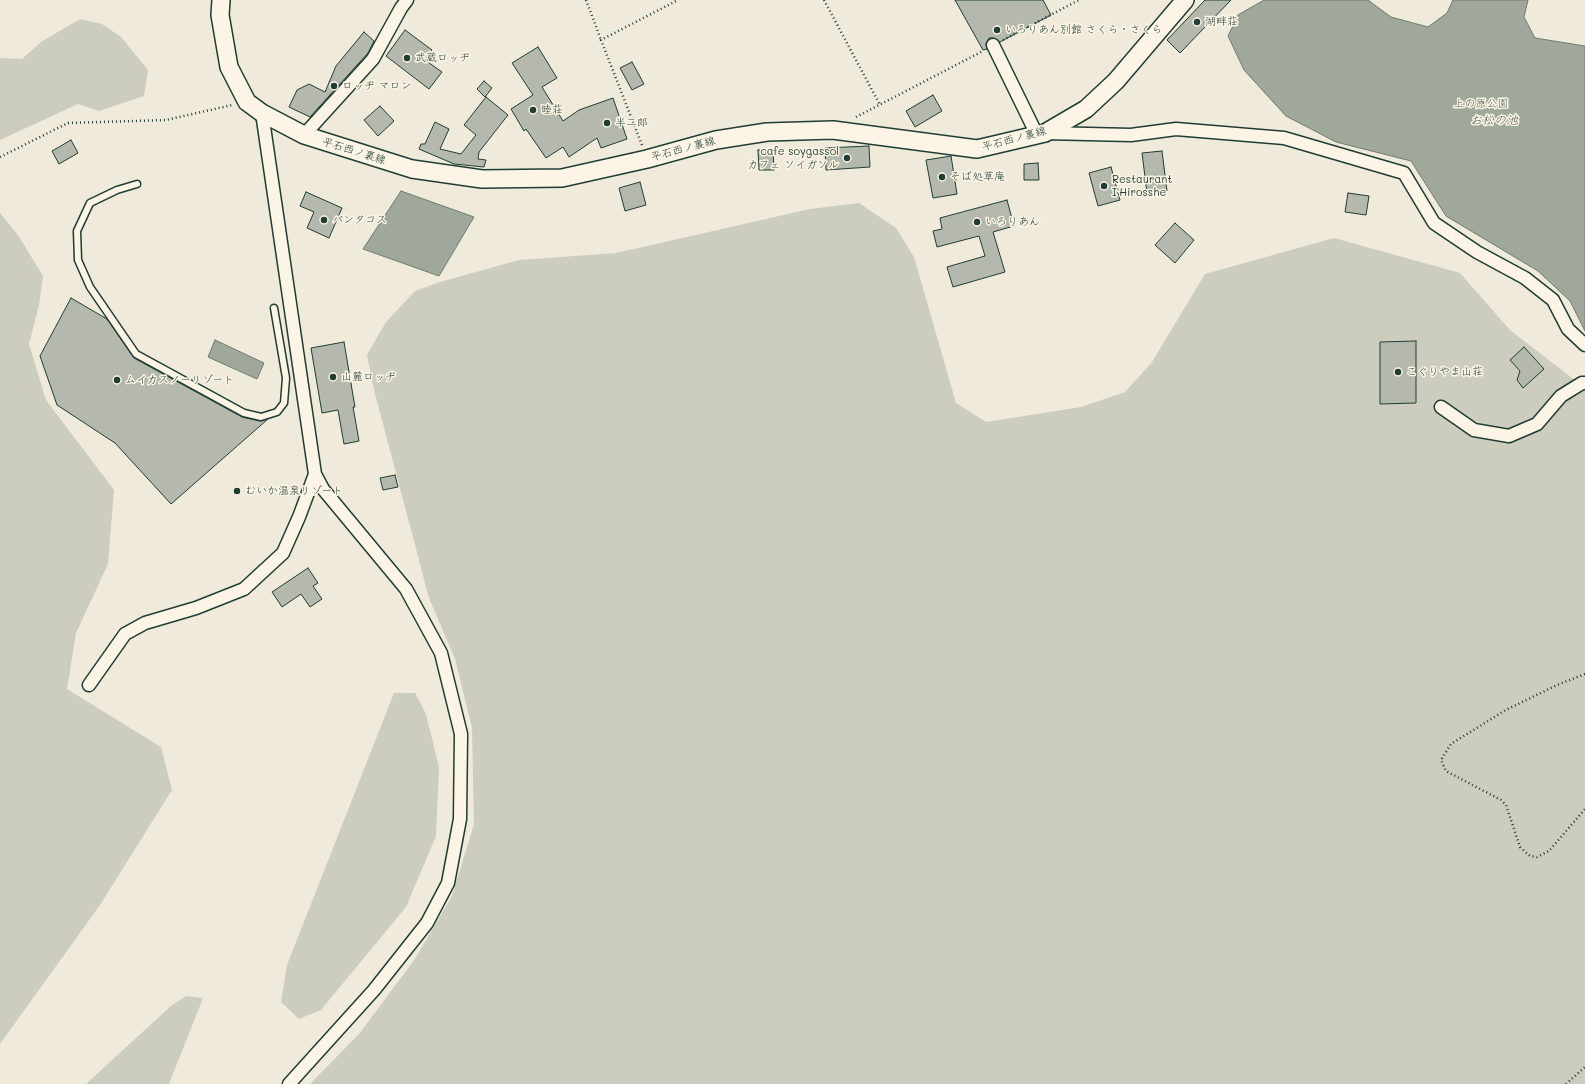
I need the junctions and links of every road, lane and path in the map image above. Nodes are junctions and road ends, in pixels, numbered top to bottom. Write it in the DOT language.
graph roads {
  1 [pos="221,0"];
  2 [pos="407,0"];
  3 [pos="586,0"];
  4 [pos="678,0"];
  5 [pos="824,0"];
  6 [pos="1079,0"];
  7 [pos="1185,0"];
  8 [pos="601,40"];
  9 [pos="993,45"];
  10 [pos="246,102"];
  11 [pos="880,105"];
  12 [pos="262,113"];
  13 [pos="833,130"];
  14 [pos="1041,134"];
  15 [pos="304,135"];
  16 [pos="0,157"];
  17 [pos="647,159"];
  18 [pos="137,184"];
  19 [pos="274,308"];
  20 [pos="1585,345"];
  21 [pos="1585,383"];
  22 [pos="1441,406"];
  23 [pos="315,474"];
  24 [pos="1585,674"];
  25 [pos="89,685"];
  26 [pos="1585,809"];
  27 [pos="1585,1067"];
  28 [pos="289,1084"];
  29 [pos="1566,1084"];
  1 -- 10 [label="main road"];
  2 -- 15 [label="street"];
  3 -- 8 [label="path"];
  4 -- 8 [label="path"];
  5 -- 11 [label="path"];
  6 -- 9 [label="path"];
  7 -- 14 [label="main road, 平石西ノ裏線"];
  8 -- 17 [label="path"];
  9 -- 11 [label="path"];
  9 -- 14 [label="street"];
  10 -- 12 [label="main road, 平石西ノ裏線"];
  10 -- 16 [label="path"];
  11 -- 13 [label="path"];
  12 -- 15 [label="main road, 平石西ノ裏線"];
  12 -- 23 [label="street"];
  13 -- 14 [label="main road, 平石西ノ裏線"];
  13 -- 17 [label="main road, 平石西ノ裏線"];
  14 -- 20 [label="street"];
  15 -- 17 [label="main road, 平石西ノ裏線"];
  18 -- 19 [label="lane"];
  21 -- 22 [label="street"];
  23 -- 25 [label="street"];
  23 -- 28 [label="street"];
  24 -- 26 [label="path"];
  27 -- 29 [label="path"];
}
